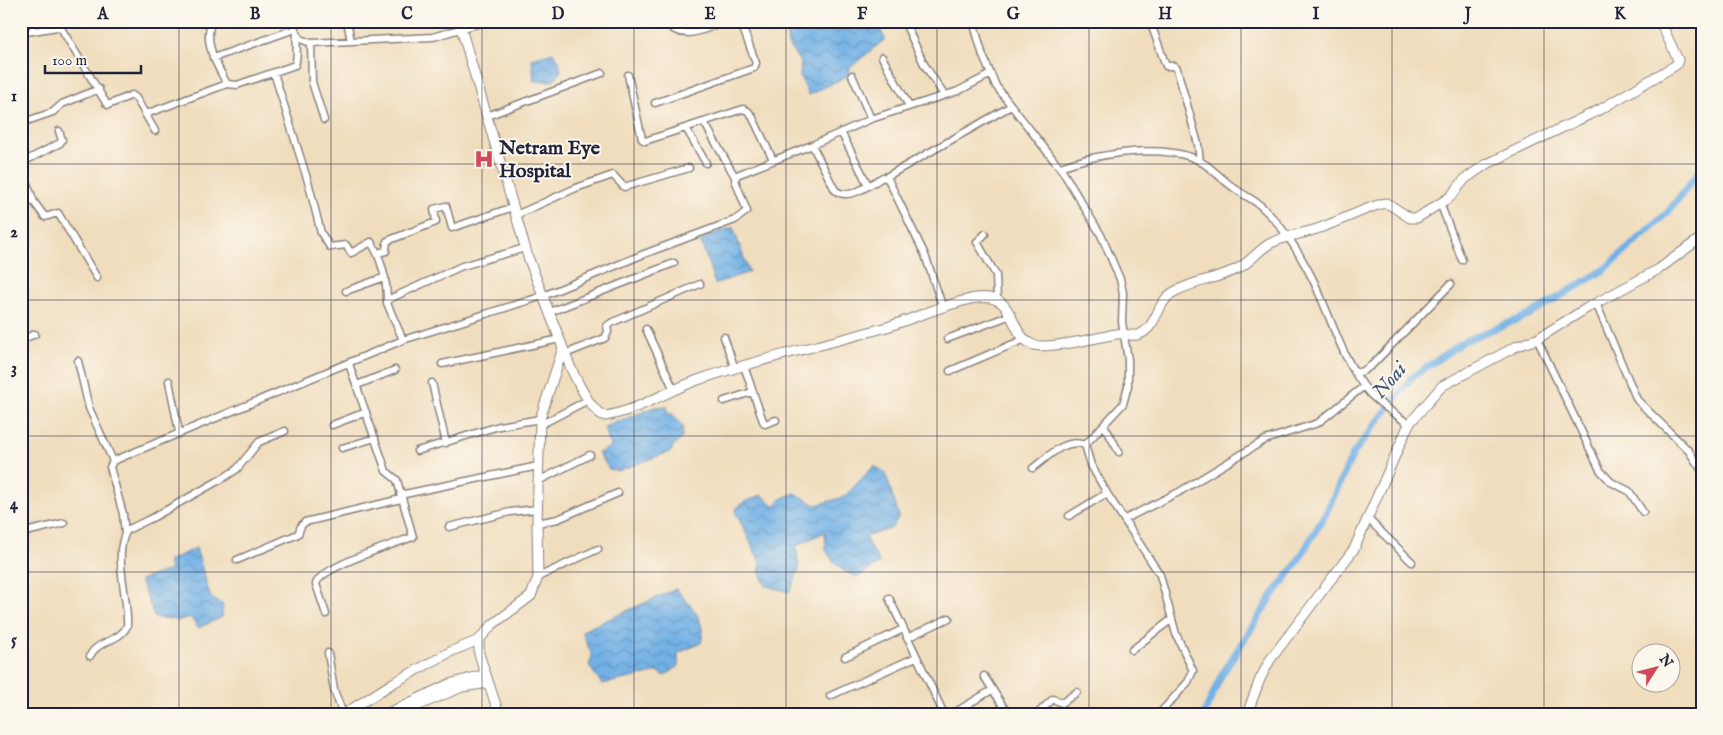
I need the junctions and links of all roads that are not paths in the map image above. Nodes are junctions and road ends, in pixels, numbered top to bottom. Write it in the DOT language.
graph roads {
  1 [pos="32,21"];
  2 [pos="206,21"];
  3 [pos="291,21"];
  4 [pos="347,21"];
  5 [pos="487,21"];
  6 [pos="665,21"];
  7 [pos="728,21"];
  8 [pos="738,21"];
  9 [pos="904,21"];
  10 [pos="973,21"];
  11 [pos="1150,21"];
  12 [pos="1660,21"];
  13 [pos="460,25"];
  14 [pos="33,30"];
  15 [pos="296,31"];
  16 [pos="21,33"];
  17 [pos="352,41"];
  18 [pos="311,43"];
  19 [pos="213,58"];
  20 [pos="882,58"];
  21 [pos="274,73"];
  22 [pos="602,73"];
  23 [pos="628,74"];
  24 [pos="990,74"];
  25 [pos="852,75"];
  26 [pos="227,84"];
  27 [pos="98,89"];
  28 [pos="944,95"];
  29 [pos="655,103"];
  30 [pos="909,106"];
  31 [pos="1011,106"];
  32 [pos="146,114"];
  33 [pos="487,116"];
  34 [pos="871,119"];
  35 [pos="324,120"];
  36 [pos="704,122"];
  37 [pos="21,123"];
  38 [pos="686,128"];
  39 [pos="59,131"];
  40 [pos="155,131"];
  41 [pos="841,132"];
  42 [pos="812,145"];
  43 [pos="773,160"];
  44 [pos="1200,162"];
  45 [pos="706,163"];
  46 [pos="22,164"];
  47 [pos="1060,167"];
  48 [pos="689,168"];
  49 [pos="736,177"];
  50 [pos="886,177"];
  51 [pos="868,185"];
  52 [pos="34,202"];
  53 [pos="1440,202"];
  54 [pos="21,206"];
  55 [pos="515,211"];
  56 [pos="985,234"];
  57 [pos="1288,237"];
  58 [pos="1702,237"];
  59 [pos="525,248"];
  60 [pos="378,253"];
  61 [pos="1462,260"];
  62 [pos="674,263"];
  63 [pos="385,277"];
  64 [pos="98,278"];
  65 [pos="700,284"];
  66 [pos="1451,284"];
  67 [pos="346,291"];
  68 [pos="543,296"];
  69 [pos="997,298"];
  70 [pos="387,300"];
  71 [pos="1596,303"];
  72 [pos="944,308"];
  73 [pos="550,312"];
  74 [pos="1011,315"];
  75 [pos="646,329"];
  76 [pos="35,334"];
  77 [pos="1124,334"];
  78 [pos="724,337"];
  79 [pos="560,339"];
  80 [pos="947,339"];
  81 [pos="1025,339"];
  82 [pos="1537,339"];
  83 [pos="21,340"];
  84 [pos="403,340"];
  85 [pos="564,351"];
  86 [pos="78,361"];
  87 [pos="349,364"];
  88 [pos="442,364"];
  89 [pos="739,368"];
  90 [pos="395,370"];
  91 [pos="950,371"];
  92 [pos="1355,373"];
  93 [pos="169,381"];
  94 [pos="432,383"];
  95 [pos="357,385"];
  96 [pos="1364,386"];
  97 [pos="674,390"];
  98 [pos="752,392"];
  99 [pos="588,400"];
  100 [pos="724,401"];
  101 [pos="366,412"];
  102 [pos="776,420"];
  103 [pos="540,422"];
  104 [pos="1409,424"];
  105 [pos="332,425"];
  106 [pos="1104,425"];
  107 [pos="285,431"];
  108 [pos="179,432"];
  109 [pos="375,438"];
  110 [pos="446,443"];
  111 [pos="1085,445"];
  112 [pos="342,448"];
  113 [pos="417,452"];
  114 [pos="1119,452"];
  115 [pos="590,455"];
  116 [pos="113,461"];
  117 [pos="538,466"];
  118 [pos="1033,468"];
  119 [pos="1702,471"];
  120 [pos="538,481"];
  121 [pos="618,493"];
  122 [pos="1107,493"];
  123 [pos="401,497"];
  124 [pos="537,509"];
  125 [pos="1643,512"];
  126 [pos="1068,516"];
  127 [pos="1125,519"];
  128 [pos="1368,519"];
  129 [pos="64,523"];
  130 [pos="537,524"];
  131 [pos="449,527"];
  132 [pos="21,533"];
  133 [pos="125,534"];
  134 [pos="598,549"];
  135 [pos="237,560"];
  136 [pos="1412,562"];
  137 [pos="538,577"];
  138 [pos="889,598"];
  139 [pos="326,614"];
  140 [pos="949,618"];
  141 [pos="1172,619"];
  142 [pos="903,629"];
  143 [pos="907,638"];
  144 [pos="478,640"];
  145 [pos="1132,650"];
  146 [pos="328,653"];
  147 [pos="90,656"];
  148 [pos="845,657"];
  149 [pos="916,657"];
  150 [pos="984,676"];
  151 [pos="487,679"];
  152 [pos="992,690"];
  153 [pos="1077,692"];
  154 [pos="830,696"];
  155 [pos="344,714"];
  156 [pos="386,714"];
  157 [pos="398,714"];
  158 [pos="499,714"];
  159 [pos="944,714"];
  160 [pos="952,714"];
  161 [pos="1008,714"];
  162 [pos="1037,714"];
  163 [pos="1158,714"];
  164 [pos="1247,714"];
  1 -- 14 [label="street"];
  2 -- 19 [label="street"];
  3 -- 15 [label="street"];
  4 -- 17 [label="street"];
  5 -- 13 [label="street"];
  6 -- 7 [label="street"];
  8 -- 29 [label="street"];
  9 -- 28 [label="street"];
  10 -- 24 [label="street"];
  11 -- 44 [label="street"];
  12 -- 53 [label="street"];
  13 -- 17 [label="street"];
  13 -- 33 [label="street"];
  14 -- 16 [label="street"];
  14 -- 27 [label="street"];
  15 -- 18 [label="street"];
  15 -- 19 [label="street"];
  15 -- 21 [label="street"];
  17 -- 18 [label="street"];
  18 -- 35 [label="street"];
  19 -- 26 [label="street"];
  20 -- 30 [label="street"];
  21 -- 26 [label="street"];
  21 -- 60 [label="street"];
  22 -- 33 [label="street"];
  23 -- 38 [label="street"];
  24 -- 28 [label="street"];
  24 -- 31 [label="street"];
  25 -- 34 [label="street"];
  26 -- 32 [label="street"];
  27 -- 32 [label="street"];
  27 -- 37 [label="street"];
  28 -- 30 [label="street"];
  30 -- 34 [label="street"];
  31 -- 47 [label="street"];
  31 -- 50 [label="street"];
  32 -- 40 [label="street"];
  33 -- 55 [label="street"];
  34 -- 41 [label="street"];
  36 -- 38 [label="street"];
  36 -- 43 [label="street"];
  36 -- 49 [label="street"];
  38 -- 45 [label="street"];
  39 -- 46 [label="street"];
  41 -- 42 [label="street"];
  41 -- 51 [label="street"];
  42 -- 43 [label="street"];
  42 -- 51 [label="street"];
  43 -- 49 [label="street"];
  44 -- 47 [label="street"];
  44 -- 57 [label="street"];
  46 -- 52 [label="street"];
  47 -- 77 [label="street"];
  48 -- 55 [label="street"];
  49 -- 68 [label="street"];
  50 -- 51 [label="street"];
  50 -- 72 [label="street"];
  52 -- 54 [label="street"];
  52 -- 64 [label="street"];
  53 -- 57 [label="street"];
  53 -- 61 [label="street"];
  55 -- 59 [label="street"];
  55 -- 60 [label="street"];
  56 -- 69 [label="street"];
  57 -- 77 [label="street"];
  57 -- 92 [label="street"];
  58 -- 71 [label="street"];
  59 -- 68 [label="street"];
  59 -- 70 [label="street"];
  60 -- 63 [label="street"];
  62 -- 73 [label="street"];
  63 -- 67 [label="street"];
  63 -- 70 [label="street"];
  65 -- 85 [label="street"];
  66 -- 92 [label="street"];
  68 -- 73 [label="street"];
  68 -- 84 [label="street"];
  69 -- 72 [label="street"];
  69 -- 74 [label="street"];
  70 -- 84 [label="street"];
  71 -- 82 [label="street"];
  71 -- 119 [label="street"];
  72 -- 89 [label="street"];
  73 -- 79 [label="street"];
  74 -- 80 [label="street"];
  74 -- 81 [label="street"];
  75 -- 97 [label="street"];
  76 -- 83 [label="street"];
  77 -- 81 [label="street"];
  77 -- 106 [label="street"];
  78 -- 89 [label="street"];
  79 -- 85 [label="street"];
  79 -- 88 [label="street"];
  81 -- 91 [label="street"];
  82 -- 104 [label="street"];
  82 -- 125 [label="street"];
  84 -- 87 [label="street"];
  85 -- 99 [label="street"];
  85 -- 103 [label="street"];
  86 -- 116 [label="street"];
  87 -- 95 [label="street"];
  87 -- 108 [label="street"];
  89 -- 97 [label="street"];
  89 -- 98 [label="street"];
  90 -- 95 [label="street"];
  92 -- 96 [label="street"];
  93 -- 108 [label="street"];
  94 -- 110 [label="street"];
  95 -- 101 [label="street"];
  96 -- 104 [label="street"];
  96 -- 127 [label="street"];
  97 -- 99 [label="street"];
  98 -- 100 [label="street"];
  98 -- 102 [label="street"];
  99 -- 103 [label="street"];
  101 -- 105 [label="street"];
  101 -- 109 [label="street"];
  103 -- 110 [label="street"];
  103 -- 117 [label="street"];
  104 -- 128 [label="street"];
  106 -- 111 [label="street"];
  106 -- 114 [label="street"];
  107 -- 133 [label="street"];
  108 -- 116 [label="street"];
  109 -- 112 [label="street"];
  109 -- 123 [label="street"];
  110 -- 113 [label="street"];
  111 -- 118 [label="street"];
  111 -- 122 [label="street"];
  115 -- 120 [label="street"];
  116 -- 133 [label="street"];
  117 -- 120 [label="street"];
  117 -- 123 [label="street"];
  120 -- 124 [label="street"];
  121 -- 130 [label="street"];
  122 -- 126 [label="street"];
  122 -- 127 [label="street"];
  123 -- 135 [label="street"];
  123 -- 139 [label="street"];
  124 -- 130 [label="street"];
  124 -- 131 [label="street"];
  127 -- 141 [label="street"];
  128 -- 136 [label="street"];
  128 -- 164 [label="street"];
  129 -- 132 [label="street"];
  130 -- 137 [label="street"];
  133 -- 147 [label="street"];
  134 -- 137 [label="street"];
  137 -- 144 [label="street"];
  138 -- 142 [label="street"];
  140 -- 143 [label="street"];
  141 -- 145 [label="street"];
  141 -- 163 [label="street"];
  142 -- 143 [label="street"];
  142 -- 148 [label="street"];
  143 -- 149 [label="street"];
  144 -- 151 [label="street"];
  144 -- 155 [label="street"];
  146 -- 155 [label="street"];
  149 -- 154 [label="street"];
  149 -- 159 [label="street"];
  150 -- 152 [label="street"];
  151 -- 156 [label="street"];
  151 -- 157 [label="street"];
  151 -- 158 [label="street"];
  152 -- 160 [label="street"];
  152 -- 161 [label="street"];
  153 -- 162 [label="street"];
}
